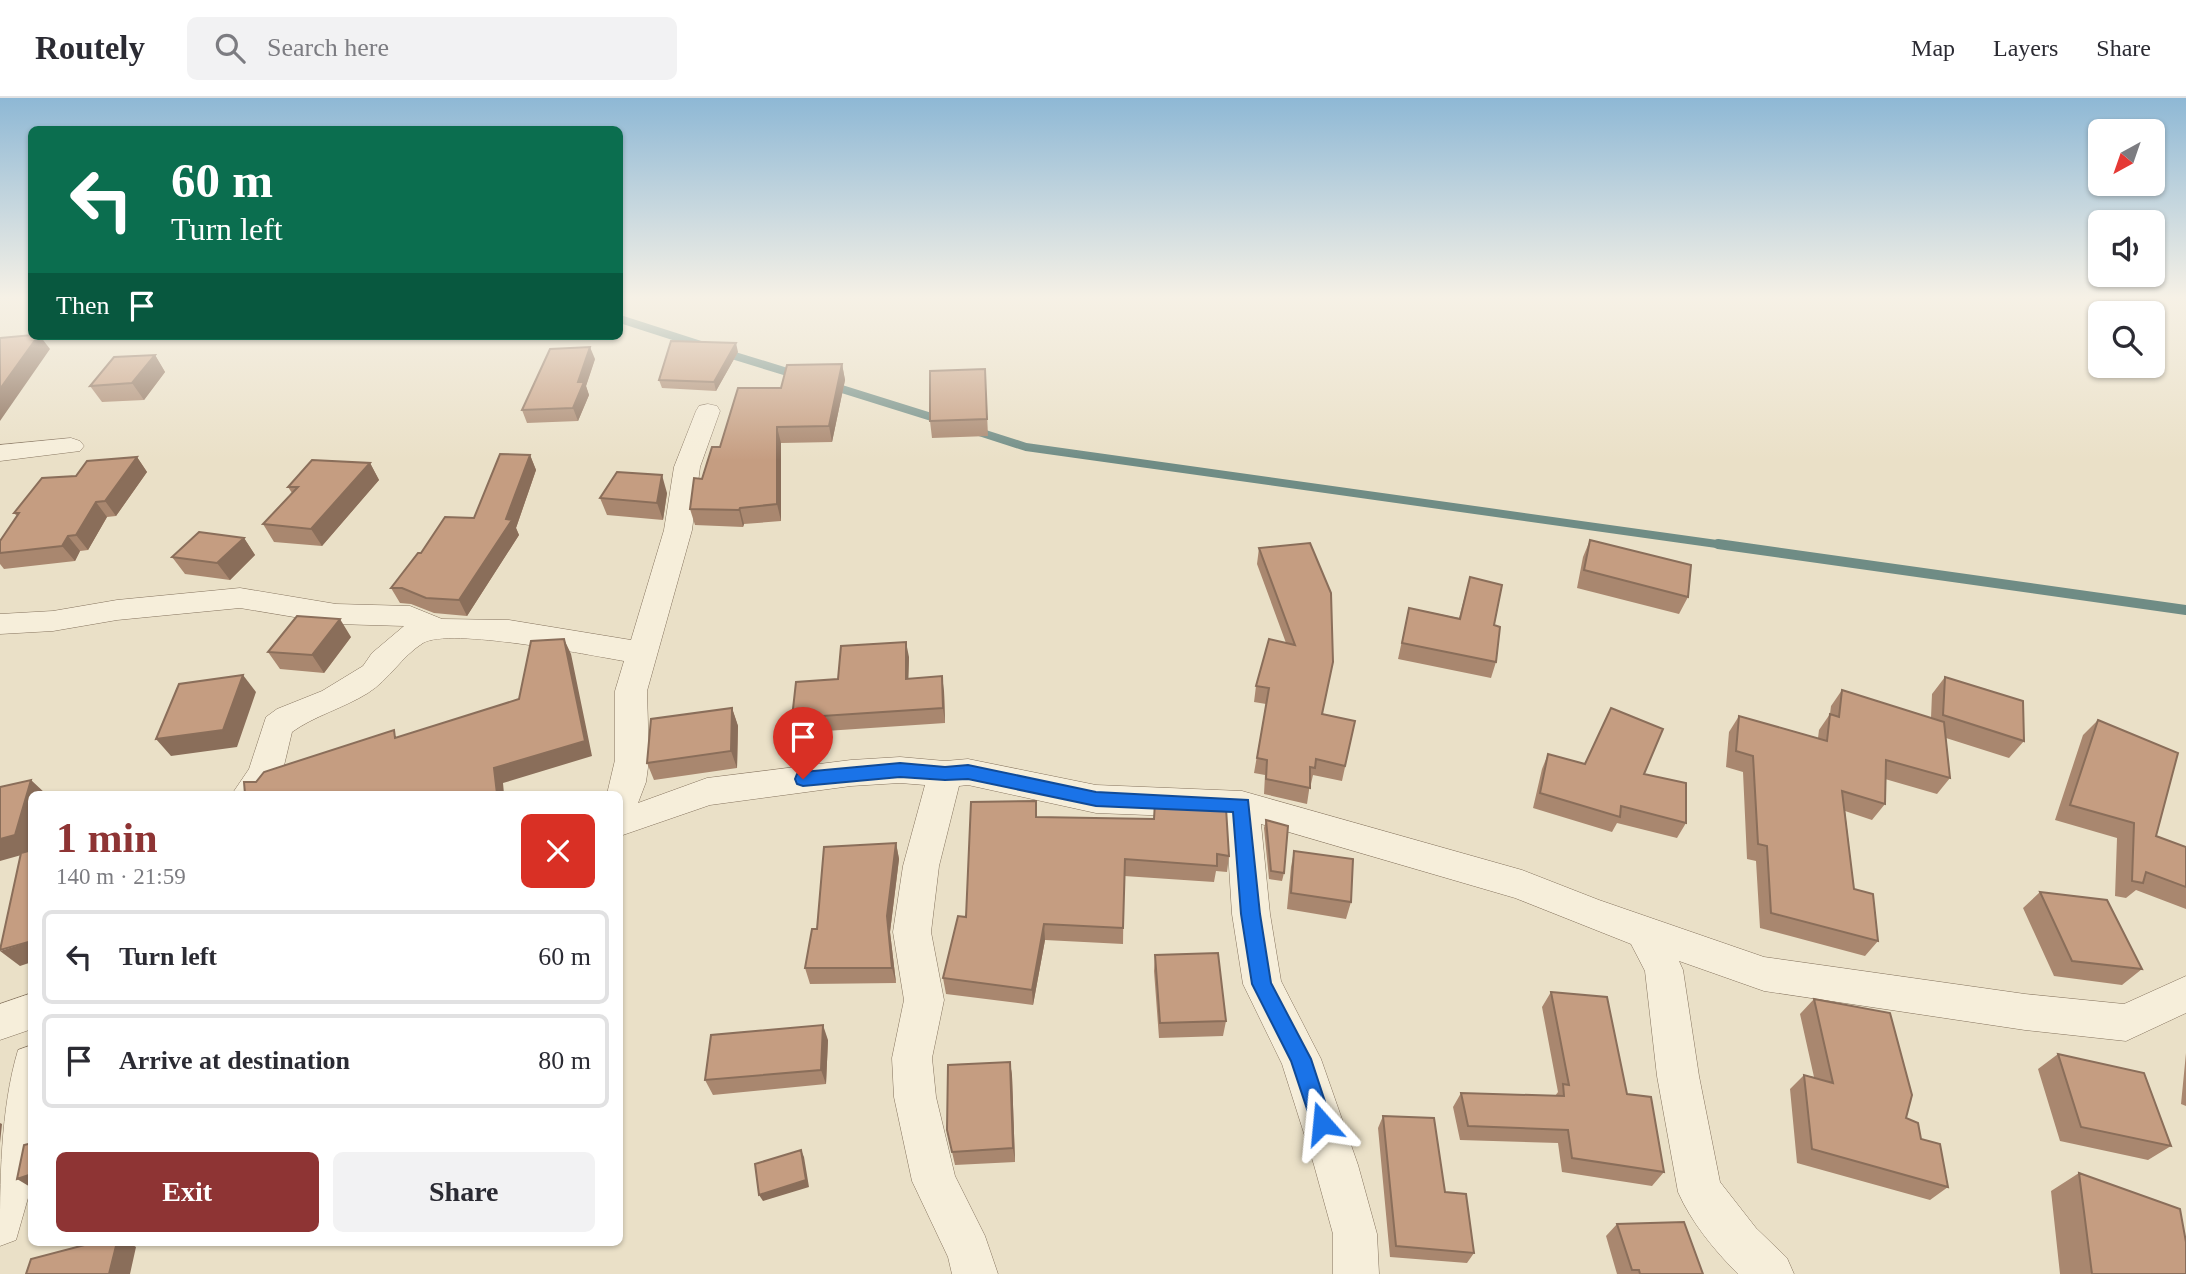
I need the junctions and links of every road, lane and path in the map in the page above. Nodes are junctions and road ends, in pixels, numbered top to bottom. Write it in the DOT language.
graph roads {
  1 [pos="708,411"];
  2 [pos="71,446"];
  3 [pos="0,453"];
  4 [pos="0,624"];
  5 [pos="439,630"];
  6 [pos="641,653"];
  7 [pos="945,774"];
  8 [pos="251,791"];
  9 [pos="623,797"];
  10 [pos="1242,805"];
  11 [pos="623,821"];
  12 [pos="1644,932"];
  13 [pos="2186,994"];
  14 [pos="28,1086"];
  15 [pos="0,1224"];
  16 [pos="975,1274"];
  17 [pos="1356,1274"];
  18 [pos="1771,1274"];
  1 -- 6 [label="street"];
  2 -- 3 [label="street"];
  4 -- 5 [label="street"];
  5 -- 6 [label="street"];
  5 -- 8 [label="street"];
  6 -- 9 [label="street"];
  7 -- 10 [label="street"];
  7 -- 11 [label="street"];
  7 -- 16 [label="street"];
  10 -- 12 [label="street"];
  10 -- 17 [label="street"];
  12 -- 13 [label="street"];
  12 -- 18 [label="street"];
  14 -- 15 [label="street"];
}
